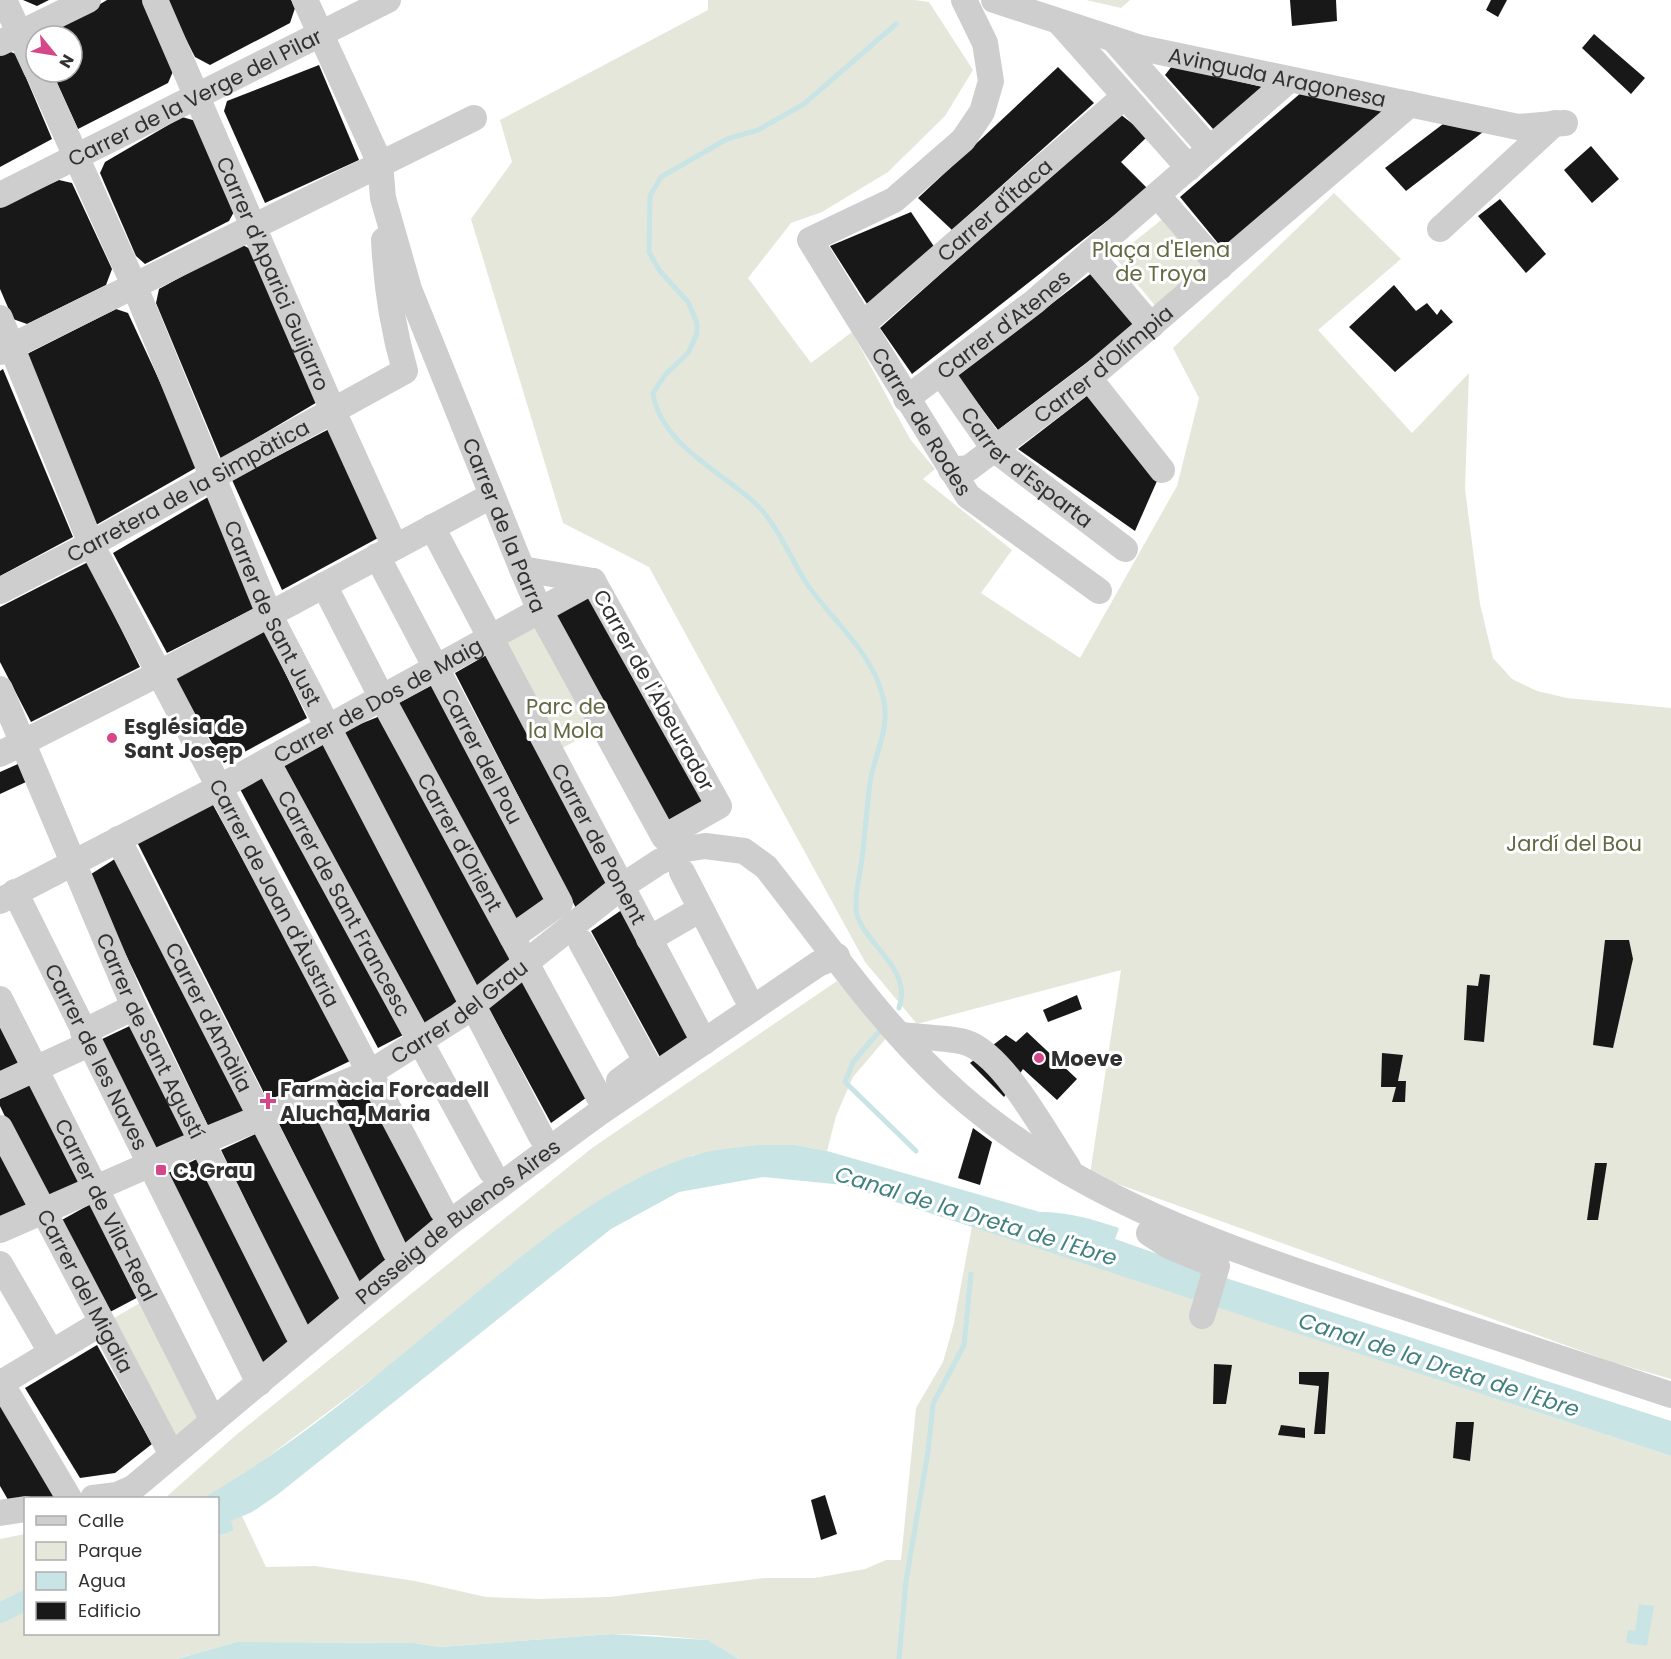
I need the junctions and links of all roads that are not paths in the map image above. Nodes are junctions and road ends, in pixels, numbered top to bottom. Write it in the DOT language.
graph roads {
  1 [pos="4,0"];
  2 [pos="88,0"];
  3 [pos="155,0"];
  4 [pos="305,0"];
  5 [pos="388,0"];
  6 [pos="964,0"];
  7 [pos="994,0"];
  8 [pos="1060,23"];
  9 [pos="320,34"];
  10 [pos="10,38"];
  11 [pos="1113,40"];
  12 [pos="24,55"];
  13 [pos="1289,80"];
  14 [pos="43,84"];
  15 [pos="197,96"];
  16 [pos="1125,96"];
  17 [pos="1410,104"];
  18 [pos="474,118"];
  19 [pos="1210,149"];
  20 [pos="76,156"];
  21 [pos="380,163"];
  22 [pos="1189,168"];
  23 [pos="0,195"];
  24 [pos="1157,195"];
  25 [pos="383,198"];
  26 [pos="253,226"];
  27 [pos="1440,229"];
  28 [pos="1090,254"];
  29 [pos="1220,267"];
  30 [pos="134,285"];
  31 [pos="0,318"];
  32 [pos="862,324"];
  33 [pos="1151,326"];
  34 [pos="6,349"];
  35 [pos="405,371"];
  36 [pos="941,373"];
  37 [pos="1089,378"];
  38 [pos="906,399"];
  39 [pos="333,411"];
  40 [pos="995,450"];
  41 [pos="951,470"];
  42 [pos="1162,470"];
  43 [pos="214,477"];
  44 [pos="491,496"];
  45 [pos="432,527"];
  46 [pos="91,544"];
  47 [pos="1125,549"];
  48 [pos="386,552"];
  49 [pos="522,569"];
  50 [pos="593,581"];
  51 [pos="324,585"];
  52 [pos="0,591"];
  53 [pos="1099,591"];
  54 [pos="540,610"];
  55 [pos="269,614"];
  56 [pos="491,638"];
  57 [pos="436,669"];
  58 [pos="160,673"];
  59 [pos="0,689"];
  60 [pos="382,698"];
  61 [pos="328,728"];
  62 [pos="11,748"];
  63 [pos="267,761"];
  64 [pos="220,787"];
  65 [pos="664,837"];
  66 [pos="118,839"];
  67 [pos="71,863"];
  68 [pos="682,872"];
  69 [pos="621,887"];
  70 [pos="8,897"];
  71 [pos="701,909"];
  72 [pos="512,937"];
  73 [pos="650,939"];
  74 [pos="581,942"];
  75 [pos="837,956"];
  76 [pos="526,963"];
  77 [pos="746,996"];
  78 [pos="0,999"];
  79 [pos="474,1005"];
  80 [pos="134,1007"];
  81 [pos="901,1035"];
  82 [pos="86,1038"];
  83 [pos="421,1040"];
  84 [pos="704,1042"];
  85 [pos="35,1068"];
  86 [pos="371,1072"];
  87 [pos="0,1085"];
  88 [pos="319,1093"];
  89 [pos="605,1101"];
  90 [pos="262,1116"];
  91 [pos="0,1128"];
  92 [pos="541,1136"];
  93 [pos="201,1142"];
  94 [pos="150,1166"];
  95 [pos="491,1171"];
  96 [pos="1077,1180"];
  97 [pos="97,1188"];
  98 [pos="43,1210"];
  99 [pos="441,1210"];
  100 [pos="0,1230"];
  101 [pos="1149,1233"];
  102 [pos="395,1251"];
  103 [pos="0,1264"];
  104 [pos="350,1291"];
  105 [pos="1202,1316"];
  106 [pos="101,1323"];
  107 [pos="298,1334"];
  108 [pos="51,1352"];
  109 [pos="1,1382"];
  110 [pos="259,1383"];
  111 [pos="1671,1395"];
  112 [pos="213,1421"];
  113 [pos="172,1455"];
  114 [pos="68,1497"];
  115 [pos="101,1497"];
  1 -- 10 [label="street, Carrer de Sant Just"];
  2 -- 10 [label="street"];
  3 -- 15 [label="street, Carrer d'Aparici Guijarro"];
  4 -- 9 [label="street"];
  5 -- 9 [label="street, Carrer de la Verge del Pilar"];
  6 -- 32 [label="street, Carrer de Rodes"];
  7 -- 8 [label="street, Avinguda Aragonesa"];
  8 -- 11 [label="street, Avinguda Aragonesa"];
  8 -- 16 [label="street"];
  9 -- 15 [label="street, Carrer de la Verge del Pilar"];
  9 -- 21 [label="street"];
  10 -- 12 [label="street, Carrer de Sant Just"];
  11 -- 13 [label="street, Avinguda Aragonesa"];
  11 -- 19 [label="street"];
  13 -- 17 [label="street, Avinguda Aragonesa"];
  13 -- 19 [label="street, Carrer d'Atenes"];
  14 -- 20 [label="street, Carrer de Sant Just"];
  15 -- 20 [label="street, Carrer de la Verge del Pilar"];
  15 -- 26 [label="street, Carrer d'Aparici Guijarro"];
  16 -- 22 [label="street"];
  16 -- 32 [label="street, Carrer d'Ítaca"];
  17 -- 27 [label="street, Avinguda Aragonesa"];
  17 -- 29 [label="street, Carrer d'Olímpia"];
  18 -- 21 [label="street"];
  19 -- 22 [label="street, Carrer d'Atenes"];
  20 -- 23 [label="street, Carrer de la Verge del Pilar"];
  20 -- 30 [label="street, Carrer de Sant Just"];
  21 -- 25 [label="street, Carrer de la Parra"];
  21 -- 26 [label="street"];
  22 -- 24 [label="street, Carrer d'Atenes"];
  24 -- 28 [label="street, Carrer d'Atenes"];
  24 -- 29 [label="street"];
  25 -- 35 [label="street, Carrer de la Parra"];
  25 -- 44 [label="street, Carrer de la Parra"];
  26 -- 30 [label="street"];
  26 -- 39 [label="street, Carrer d'Aparici Guijarro"];
  28 -- 33 [label="street"];
  28 -- 36 [label="street, Carrer d'Atenes"];
  29 -- 33 [label="street, Carrer d'Olímpia"];
  30 -- 34 [label="street"];
  30 -- 43 [label="street, Carrer de Sant Just"];
  31 -- 34 [label="street, Carrer de Joan d'Àustria"];
  32 -- 38 [label="street, Carrer de Rodes"];
  33 -- 37 [label="street, Carrer d'Olímpia"];
  34 -- 46 [label="street, Carrer de Joan d'Àustria"];
  35 -- 39 [label="street, Carretera de la Simpàtica"];
  36 -- 38 [label="street, Carrer d'Atenes"];
  36 -- 40 [label="street, Carrer d'Esparta"];
  37 -- 40 [label="street, Carrer d'Olímpia"];
  37 -- 42 [label="street"];
  38 -- 41 [label="street, Carrer de Rodes"];
  39 -- 43 [label="street, Carretera de la Simpàtica"];
  39 -- 48 [label="street, Carrer d'Aparici Guijarro"];
  40 -- 41 [label="street, Carrer d'Olímpia"];
  40 -- 47 [label="street, Carrer d'Esparta"];
  41 -- 53 [label="street, Carrer de Rodes"];
  43 -- 46 [label="street, Carretera de la Simpàtica"];
  43 -- 55 [label="street, Carrer de Sant Just"];
  44 -- 45 [label="street"];
  44 -- 49 [label="street, Carrer de la Parra"];
  45 -- 48 [label="street"];
  45 -- 56 [label="street, Carrer de Ponent"];
  46 -- 52 [label="street, Carretera de la Simpàtica"];
  46 -- 58 [label="street, Carrer de Joan d'Àustria"];
  48 -- 51 [label="street"];
  48 -- 57 [label="street, Carrer del Pou"];
  49 -- 50 [label="street, Carrer de l'Abeurador"];
  49 -- 54 [label="street, Carrer de la Parra"];
  50 -- 54 [label="street, Carrer de Dos de Maig"];
  50 -- 65 [label="street, Carrer de l'Abeurador"];
  51 -- 55 [label="street"];
  51 -- 60 [label="street, Carrer d'Orient"];
  54 -- 56 [label="street, Carrer de Dos de Maig"];
  54 -- 65 [label="street, Carrer de la Parra"];
  55 -- 58 [label="street"];
  55 -- 61 [label="street, Carrer de Sant Just"];
  56 -- 57 [label="street, Carrer de Dos de Maig"];
  56 -- 69 [label="street, Carrer de Ponent"];
  57 -- 60 [label="street, Carrer de Dos de Maig"];
  57 -- 72 [label="street, Carrer del Pou"];
  58 -- 62 [label="street"];
  58 -- 64 [label="street, Carrer de Joan d'Àustria"];
  59 -- 62 [label="street, Carrer de Sant Agustí"];
  60 -- 61 [label="street, Carrer de Dos de Maig"];
  60 -- 72 [label="street, Carrer d'Orient"];
  61 -- 63 [label="street, Carrer de Dos de Maig"];
  61 -- 79 [label="street, Carrer de Sant Just"];
  62 -- 67 [label="street, Carrer de Sant Agustí"];
  63 -- 64 [label="street, Carrer de Dos de Maig"];
  63 -- 83 [label="street, Carrer de Sant Francesc"];
  64 -- 66 [label="street, Carrer de Dos de Maig"];
  64 -- 86 [label="street, Carrer de Joan d'Àustria"];
  66 -- 67 [label="street, Carrer de Dos de Maig"];
  66 -- 90 [label="street, Carrer d'Amàlia"];
  67 -- 70 [label="street, Carrer de Dos de Maig"];
  67 -- 80 [label="street, Carrer de Sant Agustí"];
  68 -- 71 [label="street"];
  69 -- 73 [label="street, Carrer de Ponent"];
  69 -- 75 [label="street, Carrer del Grau"];
  69 -- 76 [label="street, Carrer del Grau"];
  70 -- 82 [label="street, Carrer de les Naves"];
  71 -- 73 [label="street, Carrer de Ponent"];
  71 -- 77 [label="street"];
  72 -- 76 [label="street, Carrer d'Orient"];
  73 -- 84 [label="street, Carrer de Ponent"];
  74 -- 89 [label="street"];
  75 -- 81 [label="street, Carrer del Grau"];
  75 -- 84 [label="street, Passeig de Buenos Aires"];
  76 -- 79 [label="street, Carrer del Grau"];
  76 -- 89 [label="street, Carrer d'Orient"];
  78 -- 85 [label="street, Carrer de Vila-Real"];
  79 -- 83 [label="street, Carrer del Grau"];
  79 -- 92 [label="street, Carrer de Sant Just"];
  80 -- 82 [label="street"];
  80 -- 93 [label="street, Carrer de Sant Agustí"];
  81 -- 96 [label="street, Carrer del Grau"];
  81 -- 96 [label="street"];
  82 -- 85 [label="street"];
  82 -- 94 [label="street, Carrer de les Naves"];
  83 -- 86 [label="street, Carrer del Grau"];
  83 -- 95 [label="street, Carrer de Sant Francesc"];
  84 -- 89 [label="street, Passeig de Buenos Aires"];
  85 -- 87 [label="street"];
  85 -- 97 [label="street, Carrer de Vila-Real"];
  86 -- 88 [label="street, Carrer del Grau"];
  86 -- 99 [label="street, Carrer de Joan d'Àustria"];
  88 -- 90 [label="street, Carrer del Grau"];
  88 -- 102 [label="street"];
  89 -- 110 [label="street, Passeig de Buenos Aires"];
  90 -- 93 [label="street, Carrer del Grau"];
  90 -- 104 [label="street, Carrer d'Amàlia"];
  91 -- 98 [label="street, Carrer del Migdia"];
  93 -- 94 [label="street, Carrer del Grau"];
  93 -- 107 [label="street, Carrer de Sant Agustí"];
  94 -- 97 [label="street, Carrer del Grau"];
  94 -- 110 [label="street, Carrer de les Naves"];
  96 -- 111 [label="street, Carrer del Grau"];
  97 -- 98 [label="street, Carrer del Grau"];
  97 -- 112 [label="street, Carrer de Vila-Real"];
  98 -- 100 [label="street, Carrer del Grau"];
  98 -- 106 [label="street, Carrer del Migdia"];
  101 -- 105 [label="street"];
  103 -- 108 [label="street"];
  106 -- 108 [label="street"];
  106 -- 113 [label="street, Carrer del Migdia"];
  108 -- 109 [label="street"];
  109 -- 114 [label="street"];
  110 -- 112 [label="street, Passeig de Buenos Aires"];
  112 -- 113 [label="street, Passeig de Buenos Aires"];
  113 -- 115 [label="street, Passeig de Buenos Aires"];
}
